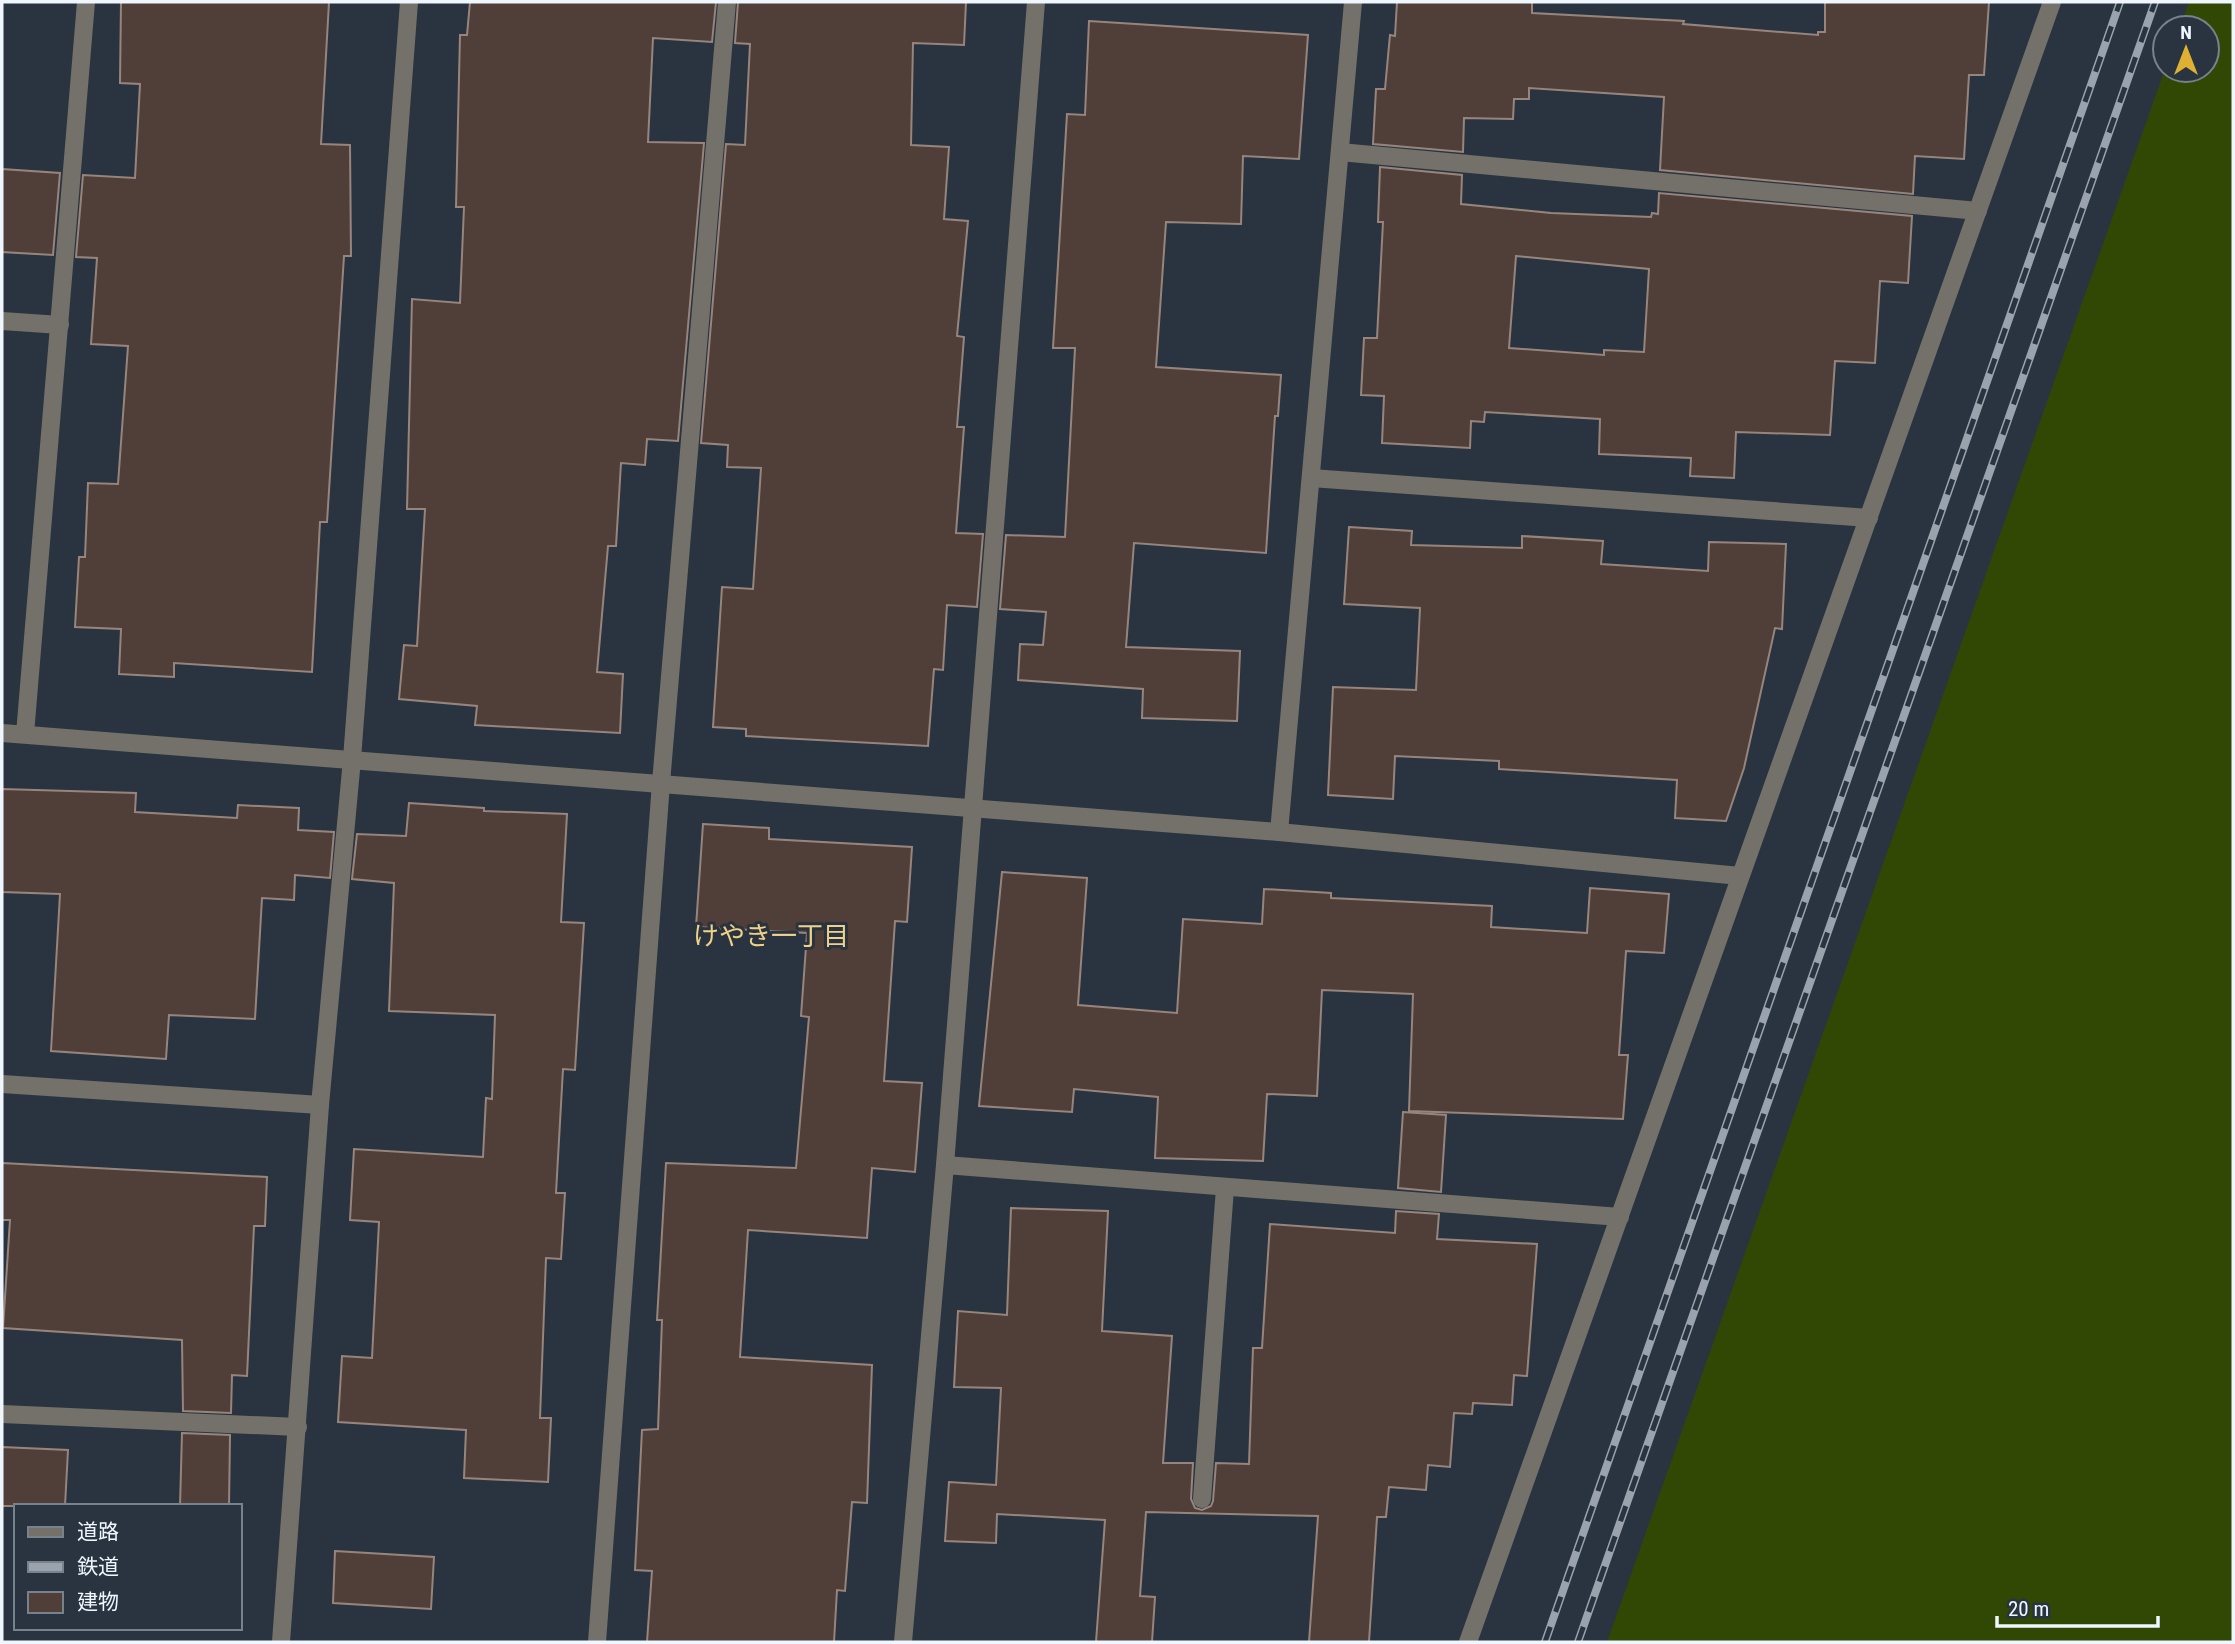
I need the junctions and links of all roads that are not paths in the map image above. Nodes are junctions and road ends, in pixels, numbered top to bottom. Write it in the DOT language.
graph roads {
  1 [pos="86,2"];
  2 [pos="409,2"];
  3 [pos="727,2"];
  4 [pos="1036,2"];
  5 [pos="1353,2"];
  6 [pos="2052,2"];
  7 [pos="1340,152"];
  8 [pos="1978,211"];
  9 [pos="2,321"];
  10 [pos="60,325"];
  11 [pos="1311,478"];
  12 [pos="1869,518"];
  13 [pos="2,733"];
  14 [pos="25,734"];
  15 [pos="352,759"];
  16 [pos="661,783"];
  17 [pos="972,808"];
  18 [pos="1279,832"];
  19 [pos="1740,877"];
  20 [pos="2,1084"];
  21 [pos="320,1105"];
  22 [pos="945,1165"];
  23 [pos="1225,1188"];
  24 [pos="1620,1217"];
  25 [pos="2,1414"];
  26 [pos="298,1427"];
  27 [pos="1202,1499"];
  28 [pos="281,1642"];
  29 [pos="597,1642"];
  30 [pos="904,1642"];
  31 [pos="1468,1642"];
  1 -- 10 [label="street"];
  2 -- 15 [label="street"];
  3 -- 16 [label="street"];
  4 -- 17 [label="street"];
  5 -- 7 [label="street"];
  6 -- 8 [label="street"];
  7 -- 8 [label="street"];
  7 -- 11 [label="street"];
  8 -- 12 [label="street"];
  9 -- 10 [label="street"];
  10 -- 14 [label="street"];
  11 -- 12 [label="street"];
  11 -- 18 [label="street"];
  12 -- 19 [label="street"];
  13 -- 14 [label="street"];
  14 -- 15 [label="street"];
  15 -- 16 [label="street"];
  15 -- 21 [label="street"];
  16 -- 17 [label="street"];
  16 -- 29 [label="street"];
  17 -- 18 [label="street"];
  17 -- 22 [label="street"];
  18 -- 19 [label="street"];
  19 -- 24 [label="street"];
  20 -- 21 [label="street"];
  21 -- 26 [label="street"];
  22 -- 23 [label="street"];
  22 -- 30 [label="street"];
  23 -- 24 [label="street"];
  23 -- 27 [label="street"];
  24 -- 31 [label="street"];
  25 -- 26 [label="street"];
  26 -- 28 [label="street"];
}
